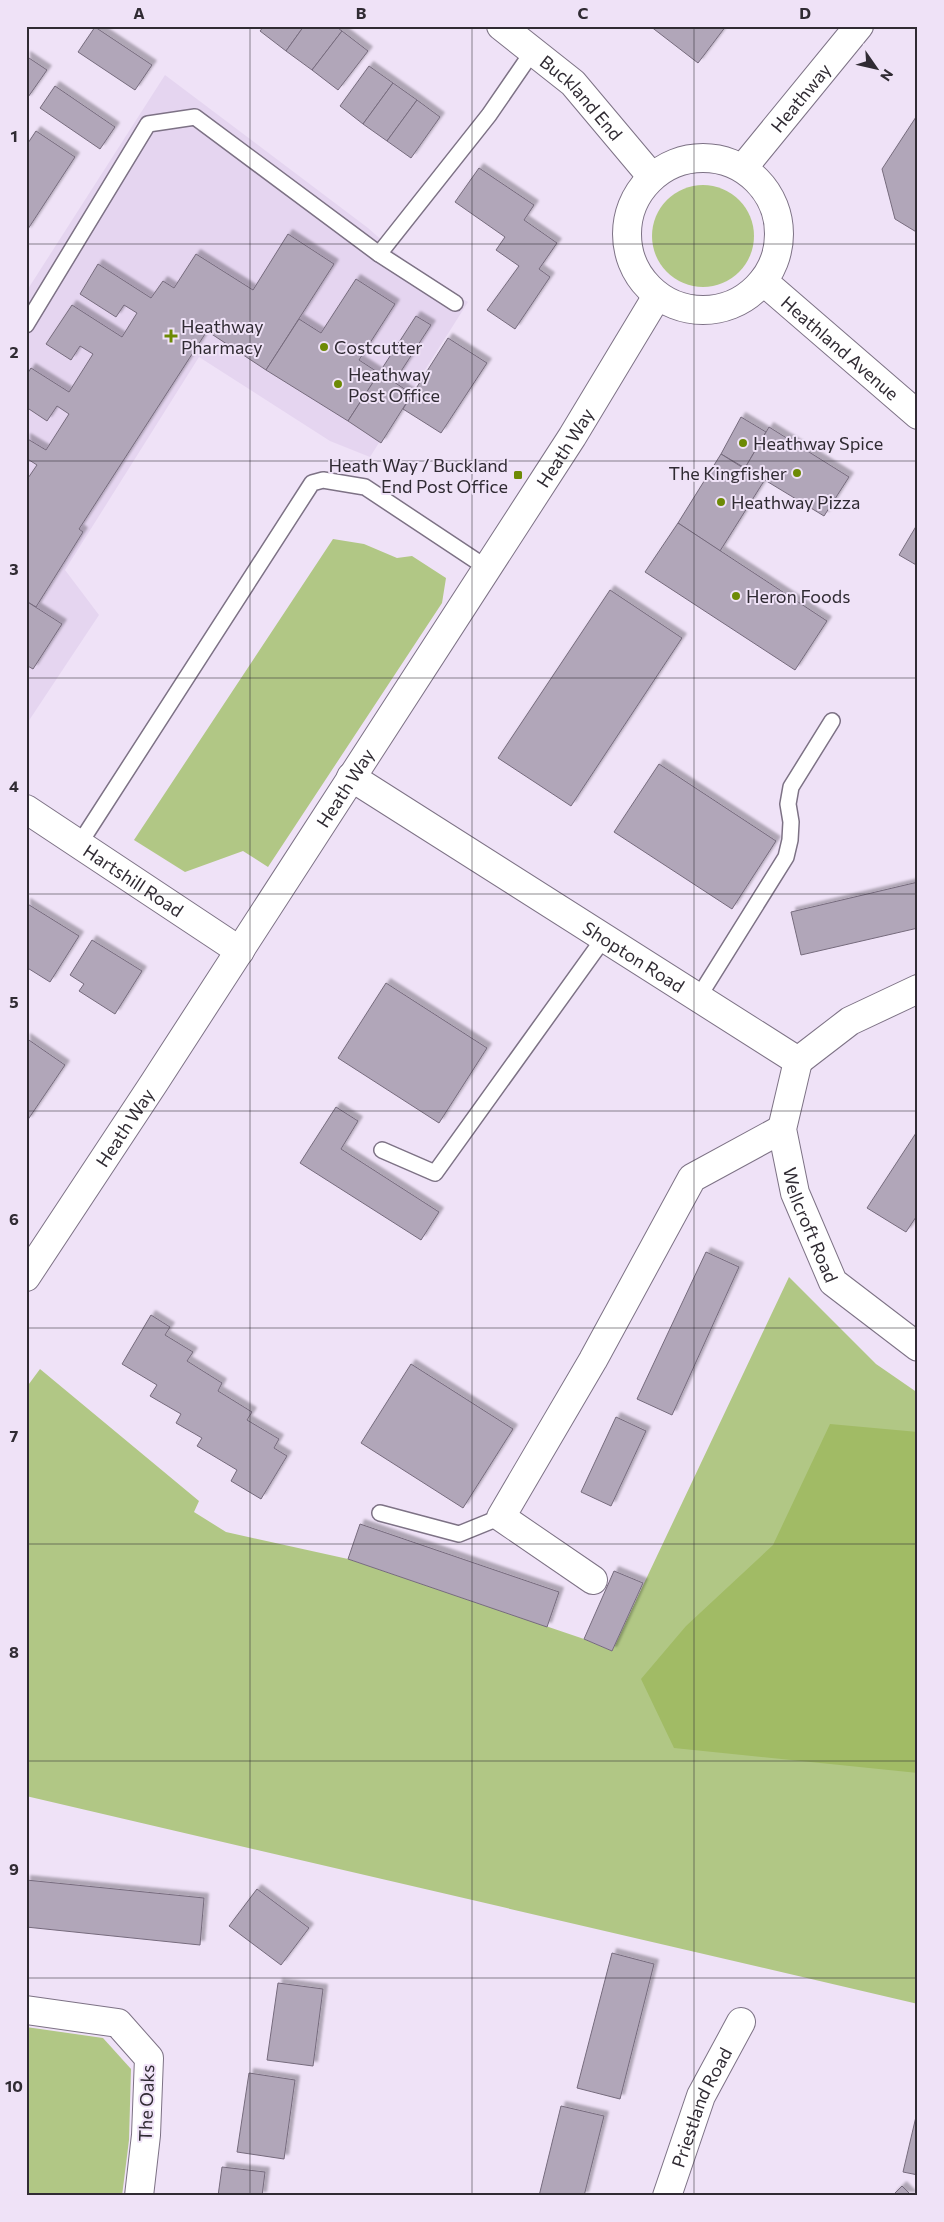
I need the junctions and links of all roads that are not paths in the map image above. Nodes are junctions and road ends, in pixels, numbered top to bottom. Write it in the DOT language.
graph roads {
  1 [pos="501,26"];
  2 [pos="859,26"];
  3 [pos="533,51"];
  4 [pos="743,168"];
  5 [pos="652,176"];
  6 [pos="379,254"];
  7 [pos="763,281"];
  8 [pos="657,296"];
  9 [pos="456,303"];
  10 [pos="26,325"];
  11 [pos="918,415"];
  12 [pos="487,568"];
  13 [pos="832,721"];
  14 [pos="351,777"];
  15 [pos="26,809"];
  16 [pos="80,843"];
  17 [pos="604,938"];
  18 [pos="240,951"];
  19 [pos="918,989"];
  20 [pos="698,998"];
  21 [pos="798,1061"];
  22 [pos="782,1130"];
  23 [pos="382,1150"];
  24 [pos="26,1277"];
  25 [pos="918,1347"];
  26 [pos="380,1513"];
  27 [pos="501,1518"];
  28 [pos="593,1580"];
  29 [pos="26,2010"];
  30 [pos="741,2022"];
  31 [pos="139,2196"];
  32 [pos="667,2196"];
  1 -- 3 [label="street, Buckland End"];
  2 -- 4 [label="street, Heathway"];
  3 -- 5 [label="street, Buckland End"];
  3 -- 6 [label="lane"];
  4 -- 5 [label="street"];
  4 -- 7 [label="street"];
  5 -- 8 [label="street"];
  6 -- 9 [label="lane"];
  6 -- 10 [label="lane"];
  7 -- 8 [label="street"];
  7 -- 11 [label="street, Heathland Avenue"];
  8 -- 12 [label="street, Heath Way"];
  12 -- 14 [label="street, Heath Way"];
  12 -- 16 [label="lane"];
  13 -- 20 [label="lane"];
  14 -- 17 [label="street, Shopton Road"];
  14 -- 18 [label="street, Heath Way"];
  15 -- 16 [label="street, Hartshill Road"];
  16 -- 18 [label="street, Hartshill Road"];
  17 -- 20 [label="street, Shopton Road"];
  17 -- 23 [label="lane"];
  18 -- 24 [label="street, Heath Way"];
  19 -- 21 [label="street"];
  20 -- 21 [label="street, Shopton Road"];
  21 -- 22 [label="street, Wellcroft Road"];
  22 -- 25 [label="street, Wellcroft Road"];
  22 -- 27 [label="street"];
  26 -- 27 [label="lane"];
  27 -- 28 [label="street"];
  29 -- 31 [label="street, The Oaks"];
  30 -- 32 [label="street, Priestland Road"];
}
